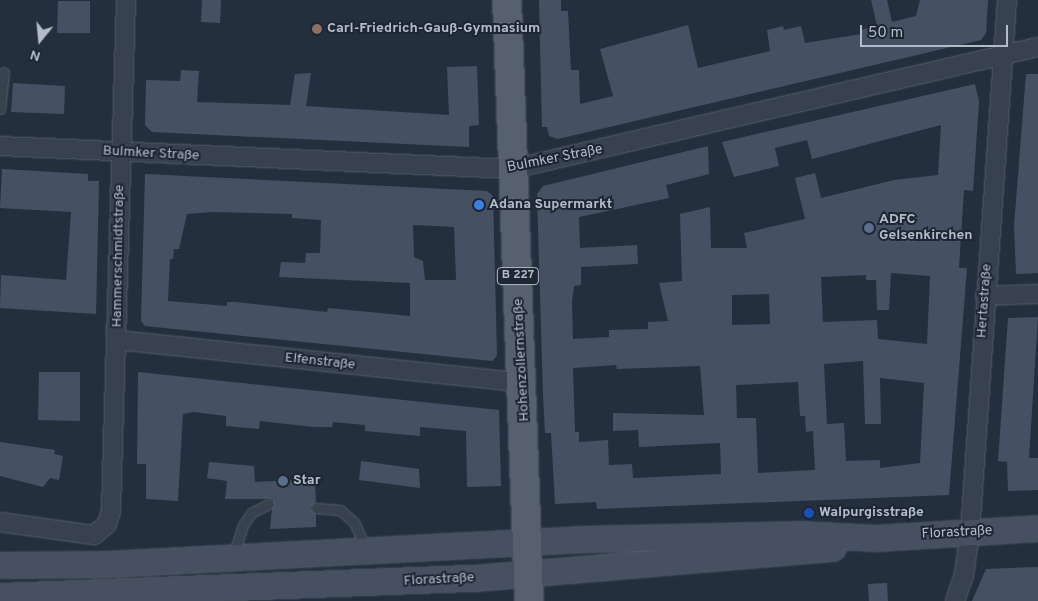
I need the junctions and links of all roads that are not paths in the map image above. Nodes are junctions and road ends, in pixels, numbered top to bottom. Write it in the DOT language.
graph roads {
  1 [pos="126,0"];
  2 [pos="507,0"];
  3 [pos="1007,0"];
  4 [pos="1038,48"];
  5 [pos="1003,56"];
  6 [pos="4,72"];
  7 [pos="0,108"];
  8 [pos="0,146"];
  9 [pos="122,152"];
  10 [pos="512,169"];
  11 [pos="1038,294"];
  12 [pos="985,296"];
  13 [pos="117,340"];
  14 [pos="523,383"];
  15 [pos="269,504"];
  16 [pos="316,508"];
  17 [pos="0,522"];
  18 [pos="1038,528"];
  19 [pos="970,532"];
  20 [pos="876,538"];
  21 [pos="528,543"];
  22 [pos="367,551"];
  23 [pos="233,558"];
  24 [pos="0,565"];
  25 [pos="528,574"];
  26 [pos="0,596"];
  27 [pos="529,601"];
  28 [pos="956,601"];
  1 -- 9 [label="street, Hammerschmidtstraße"];
  2 -- 10 [label="main road, Hohenzollernstraße / B 227"];
  3 -- 5 [label="street, Hertastraße"];
  4 -- 5 [label="street, Bulmker Straße"];
  5 -- 10 [label="street, Bulmker Straße"];
  5 -- 12 [label="street, Hertastraße"];
  6 -- 7 [label="lane"];
  8 -- 9 [label="street, Bulmker Straße"];
  9 -- 10 [label="street, Bulmker Straße"];
  9 -- 13 [label="street, Hammerschmidtstraße"];
  10 -- 14 [label="main road, Hohenzollernstraße / B 227"];
  11 -- 12 [label="street"];
  12 -- 19 [label="street, Hertastraße"];
  13 -- 14 [label="street, Elfenstraße"];
  13 -- 17 [label="street, Hammerschmidtstraße"];
  14 -- 21 [label="main road, Hohenzollernstraße / B 227"];
  15 -- 23 [label="lane"];
  16 -- 22 [label="lane"];
  18 -- 19 [label="main road, Florastraße"];
  19 -- 20 [label="main road, Florastraße"];
  19 -- 28 [label="street, Hertastraße"];
  20 -- 21 [label="main road, Florastraße"];
  20 -- 25 [label="main road, Florastraße"];
  21 -- 22 [label="main road, Florastraße"];
  21 -- 25 [label="main road, Hohenzollernstraße / B 227"];
  22 -- 23 [label="main road, Florastraße"];
  23 -- 24 [label="main road, Florastraße"];
  25 -- 26 [label="main road, Florastraße"];
  25 -- 27 [label="main road, Hohenzollernstraße / B 227"];
}
